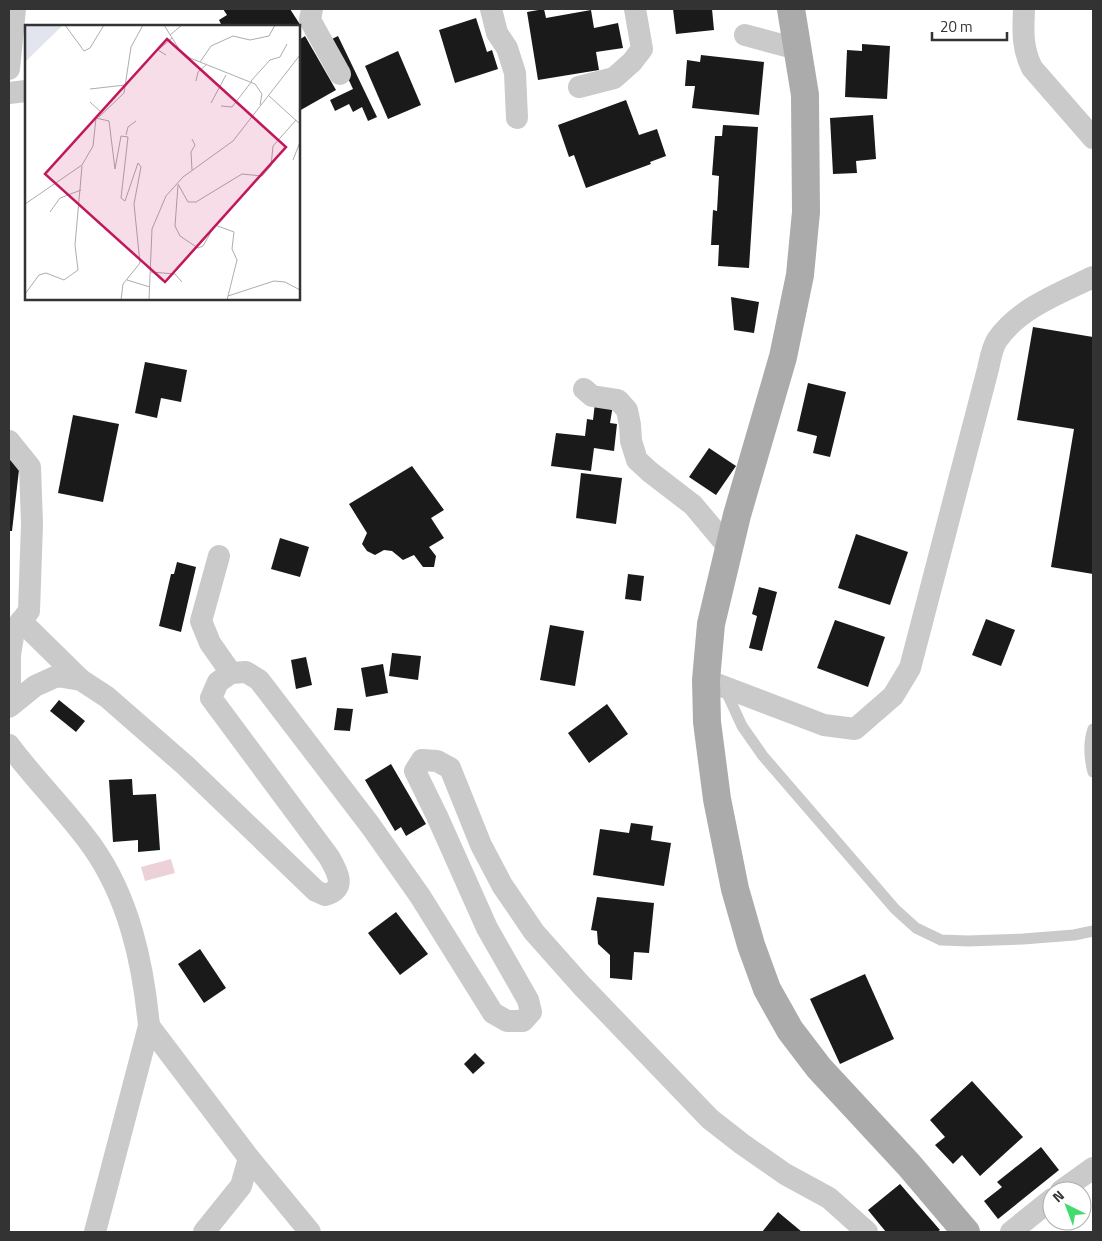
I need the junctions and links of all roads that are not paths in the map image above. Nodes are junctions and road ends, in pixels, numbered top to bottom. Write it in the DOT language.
graph roads {
  1 [pos="15,9"];
  2 [pos="312,9"];
  3 [pos="491,9"];
  4 [pos="635,9"];
  5 [pos="791,9"];
  6 [pos="1024,9"];
  7 [pos="746,35"];
  8 [pos="797,49"];
  9 [pos="9,69"];
  10 [pos="340,74"];
  11 [pos="579,87"];
  12 [pos="25,90"];
  13 [pos="9,93"];
  14 [pos="517,118"];
  15 [pos="1093,138"];
  16 [pos="1093,277"];
  17 [pos="584,389"];
  18 [pos="9,441"];
  19 [pos="729,548"];
  20 [pos="219,556"];
  21 [pos="21,621"];
  22 [pos="9,668"];
  23 [pos="231,673"];
  24 [pos="81,680"];
  25 [pos="715,683"];
  26 [pos="9,706"];
  27 [pos="1093,729"];
  28 [pos="9,746"];
  29 [pos="1093,772"];
  30 [pos="1093,931"];
  31 [pos="149,1026"];
  32 [pos="250,1158"];
  33 [pos="1093,1168"];
  34 [pos="1073,1181"];
  35 [pos="1042,1207"];
  36 [pos="95,1232"];
  37 [pos="204,1232"];
  38 [pos="310,1232"];
  39 [pos="867,1232"];
  40 [pos="966,1232"];
  41 [pos="1011,1232"];
  1 -- 9 [label="street"];
  2 -- 10 [label="street"];
  3 -- 14 [label="street"];
  4 -- 11 [label="street"];
  5 -- 8 [label="main road"];
  6 -- 15 [label="street"];
  7 -- 8 [label="street"];
  8 -- 19 [label="main road"];
  12 -- 13 [label="street"];
  16 -- 25 [label="street"];
  17 -- 19 [label="street"];
  18 -- 21 [label="street"];
  19 -- 25 [label="main road"];
  20 -- 23 [label="street"];
  21 -- 22 [label="street"];
  21 -- 24 [label="street"];
  22 -- 26 [label="street"];
  23 -- 24 [label="street"];
  23 -- 39 [label="street"];
  24 -- 26 [label="street"];
  25 -- 30 [label="lane"];
  25 -- 40 [label="main road"];
  27 -- 29 [label="lane"];
  28 -- 31 [label="street"];
  31 -- 32 [label="street"];
  31 -- 36 [label="street"];
  32 -- 37 [label="street"];
  32 -- 38 [label="street"];
  33 -- 34 [label="street"];
  35 -- 41 [label="street"];
}
